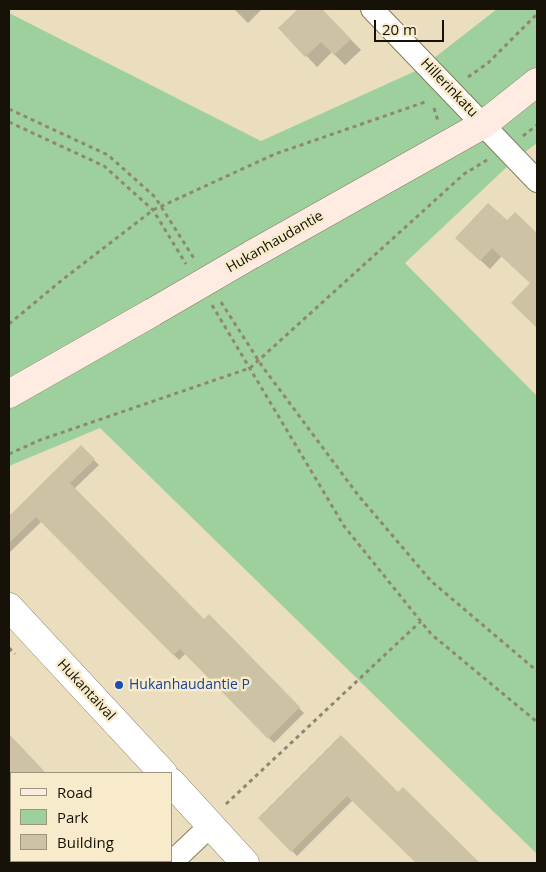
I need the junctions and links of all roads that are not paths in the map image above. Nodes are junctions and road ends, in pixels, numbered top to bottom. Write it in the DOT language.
graph roads {
  1 [pos="372,9"];
  2 [pos="537,82"];
  3 [pos="484,124"];
  4 [pos="537,181"];
  5 [pos="9,394"];
  6 [pos="9,607"];
  7 [pos="162,772"];
  8 [pos="172,783"];
  9 [pos="217,816"];
  10 [pos="172,862"];
  11 [pos="245,863"];
  1 -- 3 [label="street, Hillerinkatu"];
  2 -- 3 [label="main road, Hukanhaudantie"];
  3 -- 4 [label="street, Hillerinkatu"];
  3 -- 5 [label="main road, Hukanhaudantie, bridge"];
  6 -- 7 [label="street, Hukantaival"];
  8 -- 9 [label="street"];
  9 -- 10 [label="street"];
  9 -- 11 [label="street"];
}
